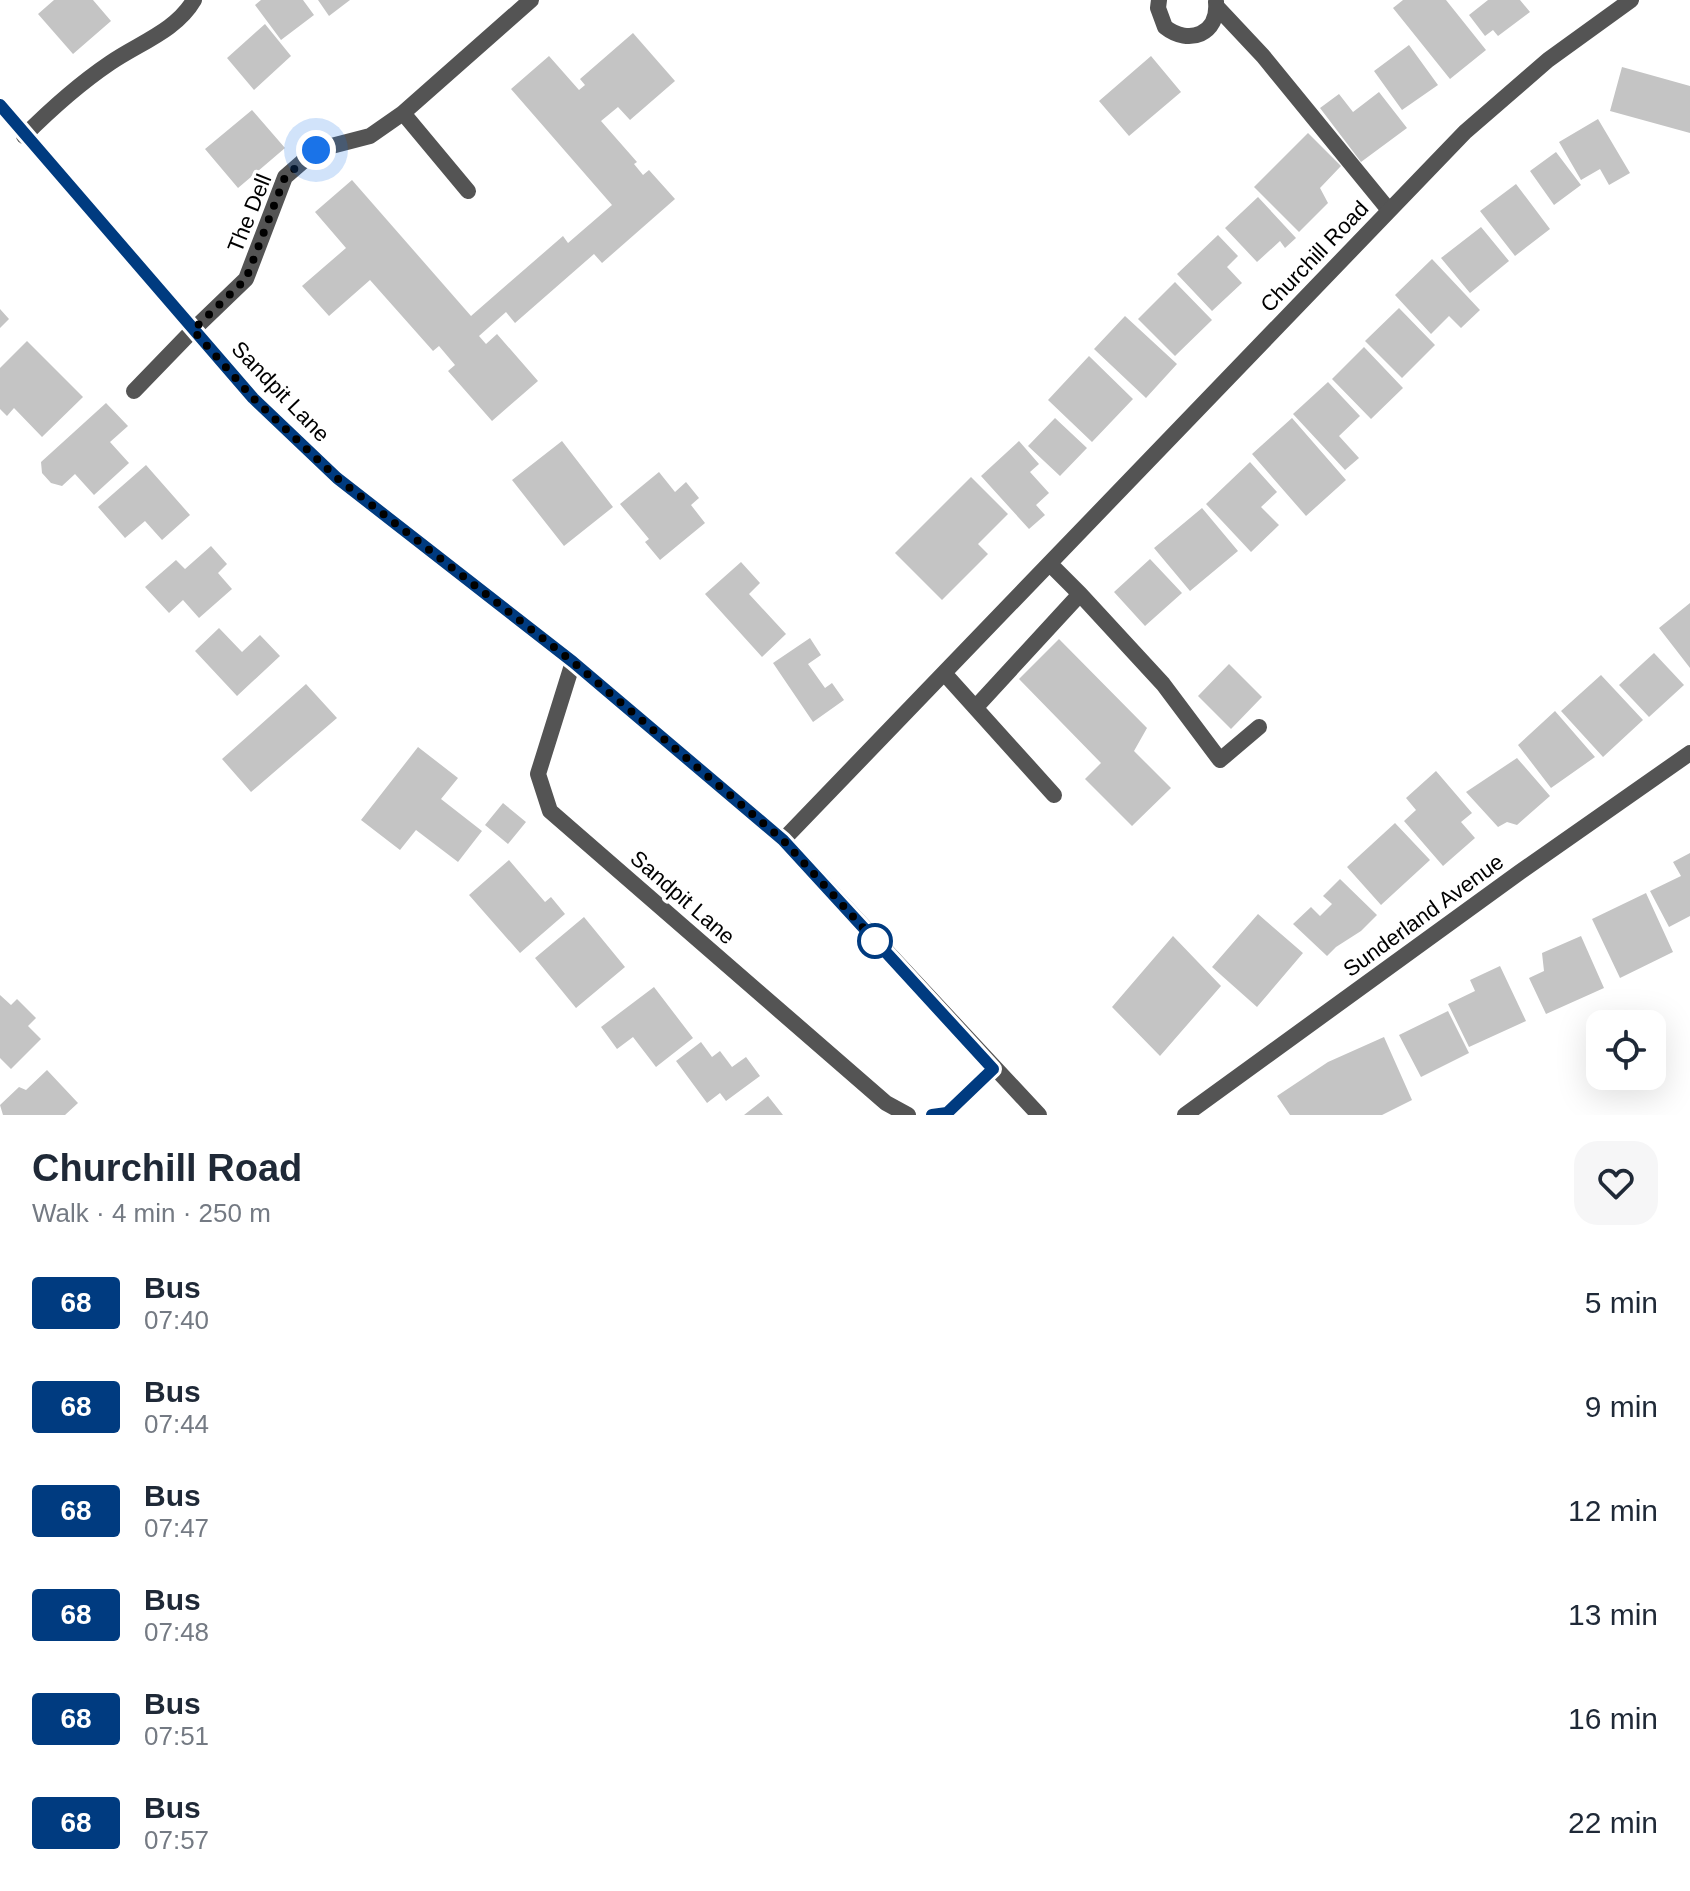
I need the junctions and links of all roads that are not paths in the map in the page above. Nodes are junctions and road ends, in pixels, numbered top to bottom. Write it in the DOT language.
graph roads {
  1 [pos="194,0"];
  2 [pos="531,0"];
  3 [pos="1159,0"];
  4 [pos="1631,0"];
  5 [pos="1217,4"];
  6 [pos="0,105"];
  7 [pos="403,113"];
  8 [pos="24,136"];
  9 [pos="468,191"];
  10 [pos="1388,209"];
  11 [pos="193,330"];
  12 [pos="134,391"];
  13 [pos="1051,565"];
  14 [pos="1080,594"];
  15 [pos="573,662"];
  16 [pos="944,673"];
  17 [pos="976,707"];
  18 [pos="1259,727"];
  19 [pos="1690,753"];
  20 [pos="1054,795"];
  21 [pos="783,840"];
  22 [pos="993,1069"];
  23 [pos="908,1115"];
  24 [pos="932,1115"];
  25 [pos="1039,1115"];
  26 [pos="1185,1115"];
  1 -- 8 [label="street"];
  2 -- 7 [label="street, The Dell"];
  3 -- 5 [label="street"];
  4 -- 10 [label="street, Churchill Road"];
  5 -- 10 [label="street"];
  6 -- 8 [label="street, Sandpit Lane"];
  7 -- 9 [label="street"];
  7 -- 11 [label="street, The Dell"];
  8 -- 11 [label="street, Sandpit Lane"];
  10 -- 13 [label="street, Churchill Road"];
  11 -- 12 [label="street, The Dell"];
  11 -- 15 [label="street, Sandpit Lane"];
  13 -- 14 [label="street"];
  13 -- 16 [label="street, Churchill Road"];
  14 -- 17 [label="street"];
  14 -- 18 [label="street"];
  15 -- 21 [label="street, Sandpit Lane"];
  15 -- 23 [label="street, Sandpit Lane"];
  16 -- 17 [label="street"];
  16 -- 21 [label="street, Churchill Road"];
  17 -- 20 [label="street"];
  19 -- 26 [label="street, Sunderland Avenue"];
  21 -- 22 [label="street, Sandpit Lane"];
  22 -- 24 [label="street"];
  22 -- 25 [label="street, Sandpit Lane"];
}
